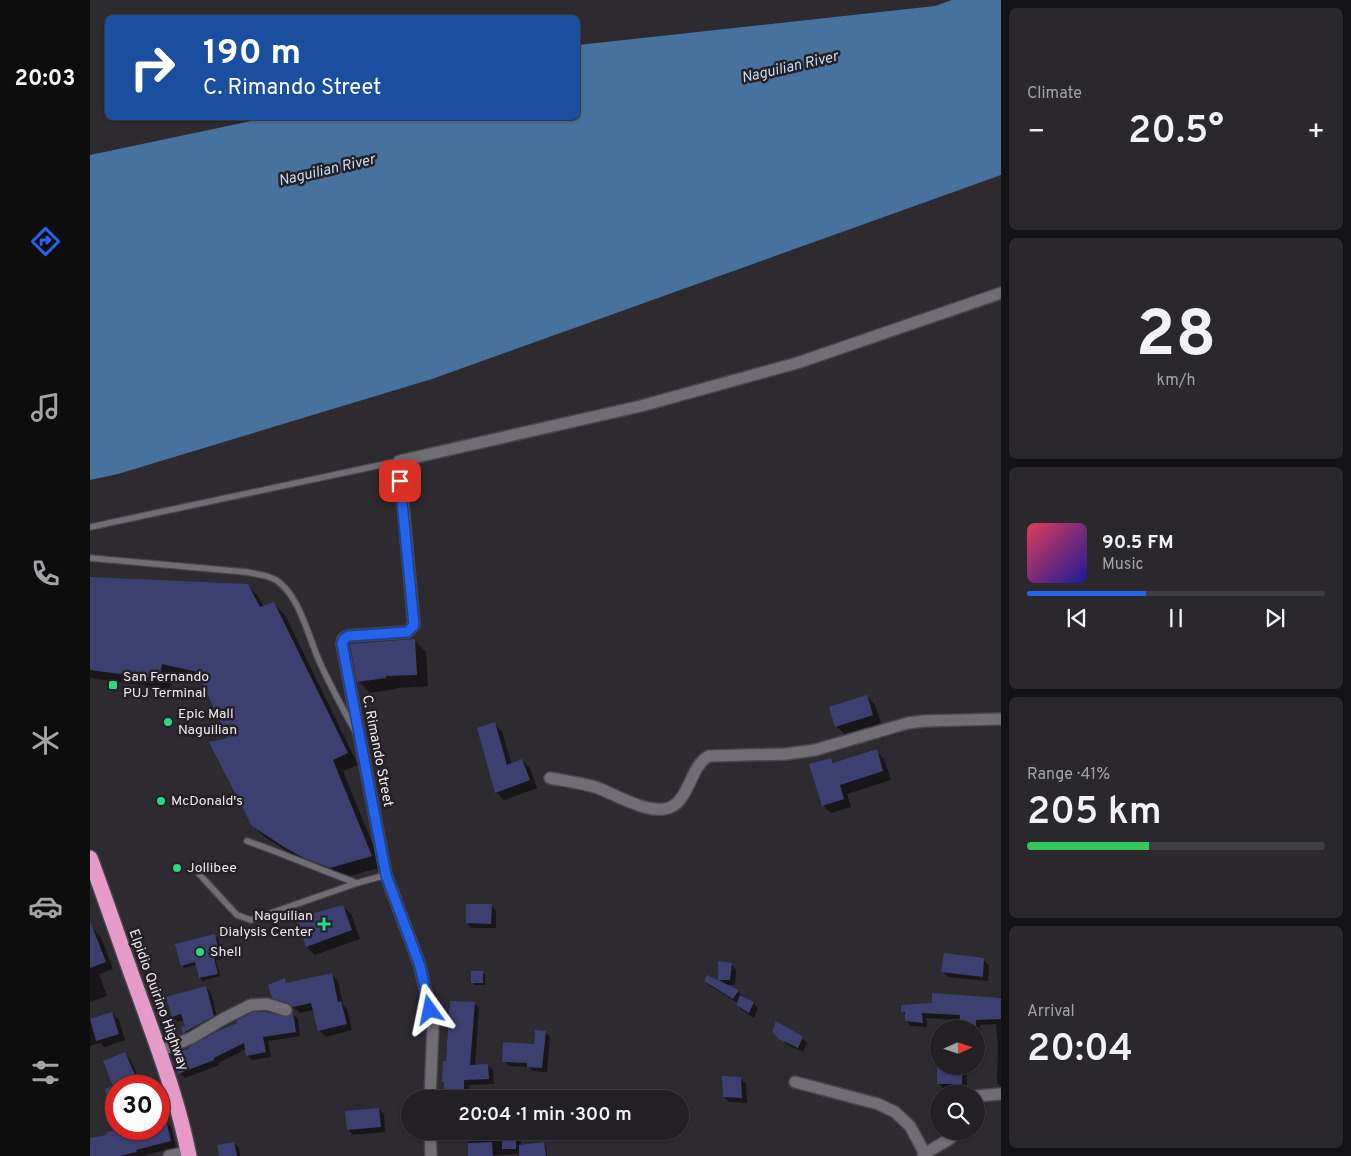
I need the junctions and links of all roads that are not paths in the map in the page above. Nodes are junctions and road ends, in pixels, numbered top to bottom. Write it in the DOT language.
graph roads {
  1 [pos="1001,293"];
  2 [pos="399,461"];
  3 [pos="90,527"];
  4 [pos="90,558"];
  5 [pos="1001,719"];
  6 [pos="360,742"];
  7 [pos="550,778"];
  8 [pos="247,841"];
  9 [pos="90,858"];
  10 [pos="200,875"];
  11 [pos="386,875"];
  12 [pos="358,883"];
  13 [pos="286,1010"];
  14 [pos="160,1051"];
  15 [pos="795,1082"];
  16 [pos="430,1090"];
  17 [pos="1001,1094"];
  18 [pos="985,1095"];
  19 [pos="430,1140"];
  20 [pos="948,1140"];
  21 [pos="188,1154"];
  22 [pos="924,1155"];
  23 [pos="169,1156"];
  24 [pos="430,1156"];
  1 -- 2 [label="street"];
  2 -- 3 [label="lane"];
  2 -- 6 [label="street, C. Rimando Street"];
  4 -- 6 [label="lane"];
  5 -- 7 [label="street"];
  6 -- 11 [label="street, C. Rimando Street"];
  8 -- 12 [label="lane"];
  9 -- 14 [label="highway, Elpidio Quirino Highway"];
  10 -- 12 [label="lane"];
  11 -- 12 [label="lane"];
  11 -- 16 [label="street, C. Rimando Street"];
  13 -- 14 [label="street"];
  14 -- 21 [label="highway, Elpidio Quirino Highway"];
  15 -- 22 [label="street"];
  17 -- 18 [label="street"];
  19 -- 24 [label="street"];
  20 -- 22 [label="street"];
  21 -- 23 [label="street"];
}
